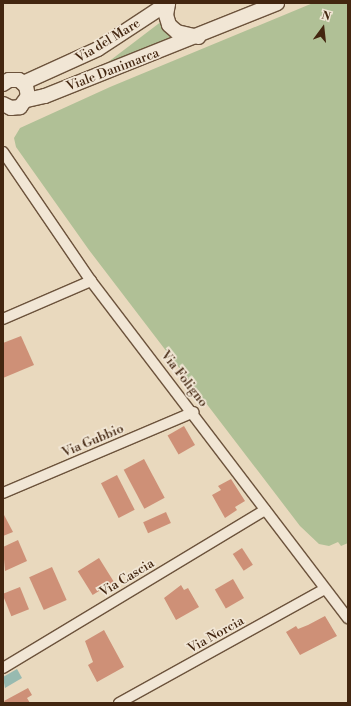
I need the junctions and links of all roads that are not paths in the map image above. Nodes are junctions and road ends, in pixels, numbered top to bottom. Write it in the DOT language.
graph roads {
  1 [pos="168,3"];
  2 [pos="277,3"];
  3 [pos="198,37"];
  4 [pos="5,80"];
  5 [pos="23,83"];
  6 [pos="27,100"];
  7 [pos="6,109"];
  8 [pos="3,152"];
  9 [pos="91,281"];
  10 [pos="3,319"];
  11 [pos="194,412"];
  12 [pos="3,493"];
  13 [pos="265,510"];
  14 [pos="326,589"];
  15 [pos="348,618"];
  16 [pos="3,668"];
  17 [pos="119,703"];
  1 -- 3 [label="main road"];
  1 -- 5 [label="main road, Via del Mare"];
  2 -- 3 [label="main road, Viale Danimarca"];
  3 -- 6 [label="main road, Viale Danimarca"];
  4 -- 5 [label="main road"];
  5 -- 6 [label="main road"];
  6 -- 7 [label="main road, Viale Danimarca"];
  8 -- 9 [label="street, Via Foligno"];
  9 -- 10 [label="street"];
  9 -- 11 [label="street, Via Foligno"];
  11 -- 12 [label="street, Via Gubbio"];
  11 -- 13 [label="street, Via Foligno"];
  13 -- 14 [label="street, Via Foligno"];
  13 -- 16 [label="street, Via Cascia"];
  14 -- 15 [label="street, Via Foligno"];
  14 -- 17 [label="street, Via Norcia"];
}
